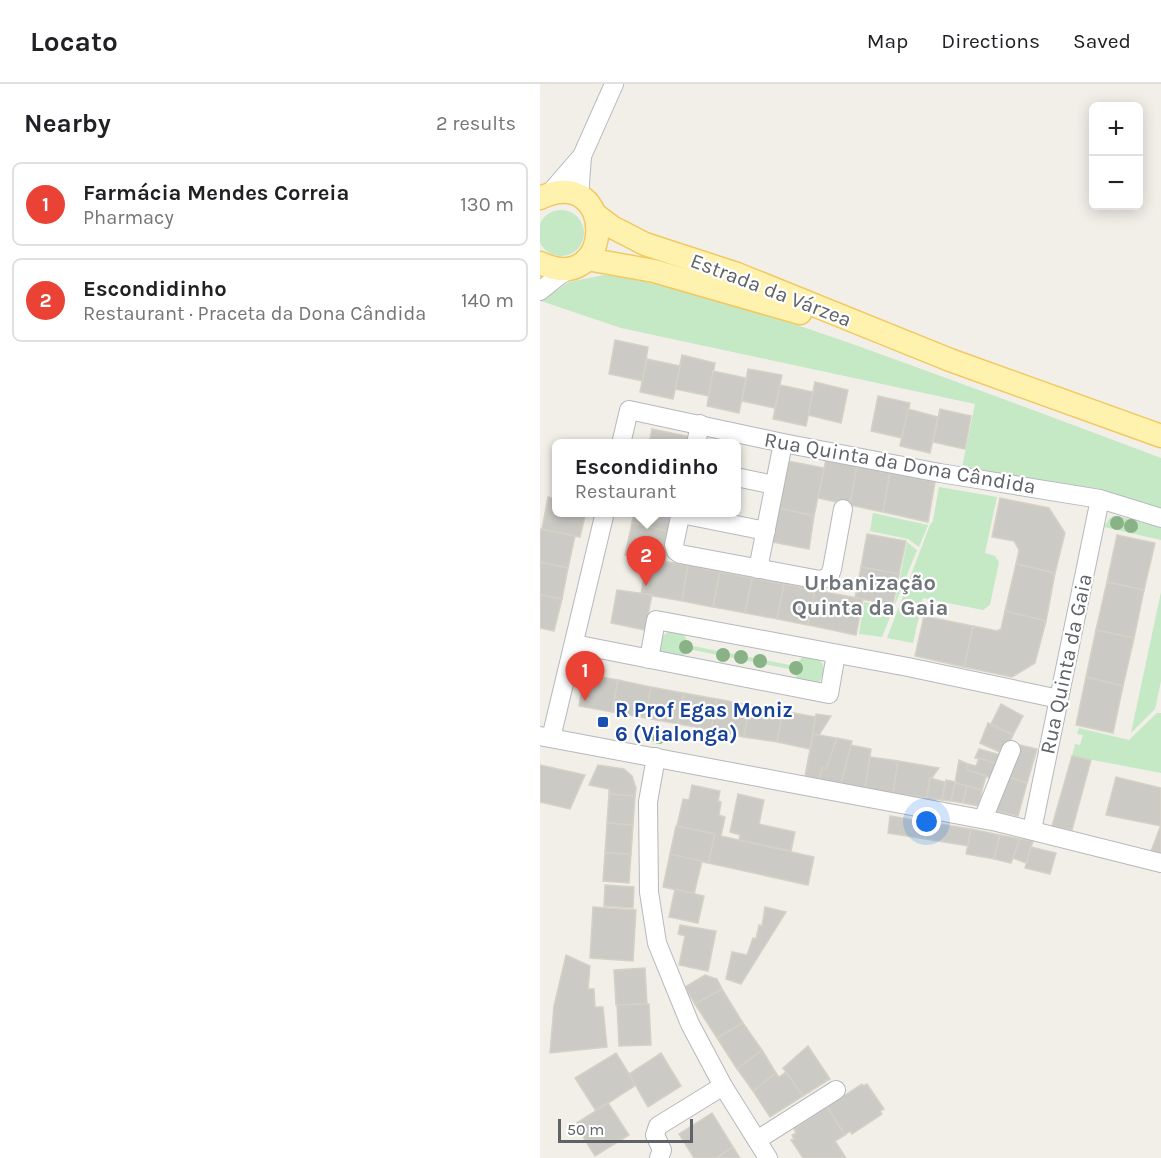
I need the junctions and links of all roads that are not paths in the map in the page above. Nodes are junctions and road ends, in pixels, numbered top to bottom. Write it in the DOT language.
graph roads {
  1 [pos="614,84"];
  2 [pos="582,156"];
  3 [pos="544,196"];
  4 [pos="579,197"];
  5 [pos="596,215"];
  6 [pos="581,262"];
  7 [pos="540,263"];
  8 [pos="540,291"];
  9 [pos="950,360"];
  10 [pos="700,424"];
  11 [pos="1161,436"];
  12 [pos="622,439"];
  13 [pos="697,439"];
  14 [pos="783,443"];
  15 [pos="741,478"];
  16 [pos="774,485"];
  17 [pos="1100,499"];
  18 [pos="843,509"];
  19 [pos="604,517"];
  20 [pos="680,517"];
  21 [pos="700,517"];
  22 [pos="1161,518"];
  23 [pos="766,531"];
  24 [pos="758,569"];
  25 [pos="574,644"];
  26 [pos="836,654"];
  27 [pos="649,659"];
  28 [pos="1059,699"];
  29 [pos="546,737"];
  30 [pos="1011,750"];
  31 [pos="656,757"];
  32 [pos="983,819"];
  33 [pos="1032,830"];
  34 [pos="1161,863"];
  35 [pos="723,1086"];
  36 [pos="836,1090"];
  37 [pos="757,1140"];
  38 [pos="659,1158"];
  39 [pos="768,1158"];
  1 -- 2 [label="street"];
  2 -- 3 [label="street"];
  2 -- 4 [label="street"];
  3 -- 4 [label="main road"];
  4 -- 5 [label="main road, Estrada da Várzea"];
  5 -- 6 [label="main road"];
  5 -- 9 [label="main road, Estrada da Várzea"];
  6 -- 7 [label="main road, Estrada da Várzea"];
  6 -- 8 [label="street"];
  6 -- 9 [label="main road, Estrada da Várzea"];
  9 -- 11 [label="main road, Estrada da Várzea"];
  10 -- 12 [label="street, Rua Quinta da Dona Cândida"];
  10 -- 13 [label="street"];
  10 -- 14 [label="street, Rua Quinta da Dona Cândida"];
  14 -- 16 [label="street"];
  14 -- 17 [label="street, Rua Quinta da Dona Cândida"];
  15 -- 16 [label="street"];
  16 -- 23 [label="street"];
  17 -- 22 [label="street, Rua Quinta da Dona Cândida"];
  17 -- 28 [label="street, Rua Quinta da Gaia"];
  18 -- 24 [label="street"];
  19 -- 25 [label="street"];
  20 -- 24 [label="street"];
  21 -- 23 [label="street"];
  23 -- 24 [label="street"];
  25 -- 27 [label="street"];
  25 -- 29 [label="street"];
  26 -- 27 [label="street"];
  26 -- 27 [label="street"];
  26 -- 28 [label="street"];
  28 -- 33 [label="street, Rua Quinta da Gaia"];
  29 -- 31 [label="street"];
  30 -- 32 [label="street"];
  31 -- 32 [label="street"];
  31 -- 35 [label="street"];
  32 -- 33 [label="street"];
  33 -- 34 [label="street"];
  35 -- 37 [label="street"];
  35 -- 38 [label="street"];
  36 -- 37 [label="street"];
  37 -- 39 [label="street"];
}
